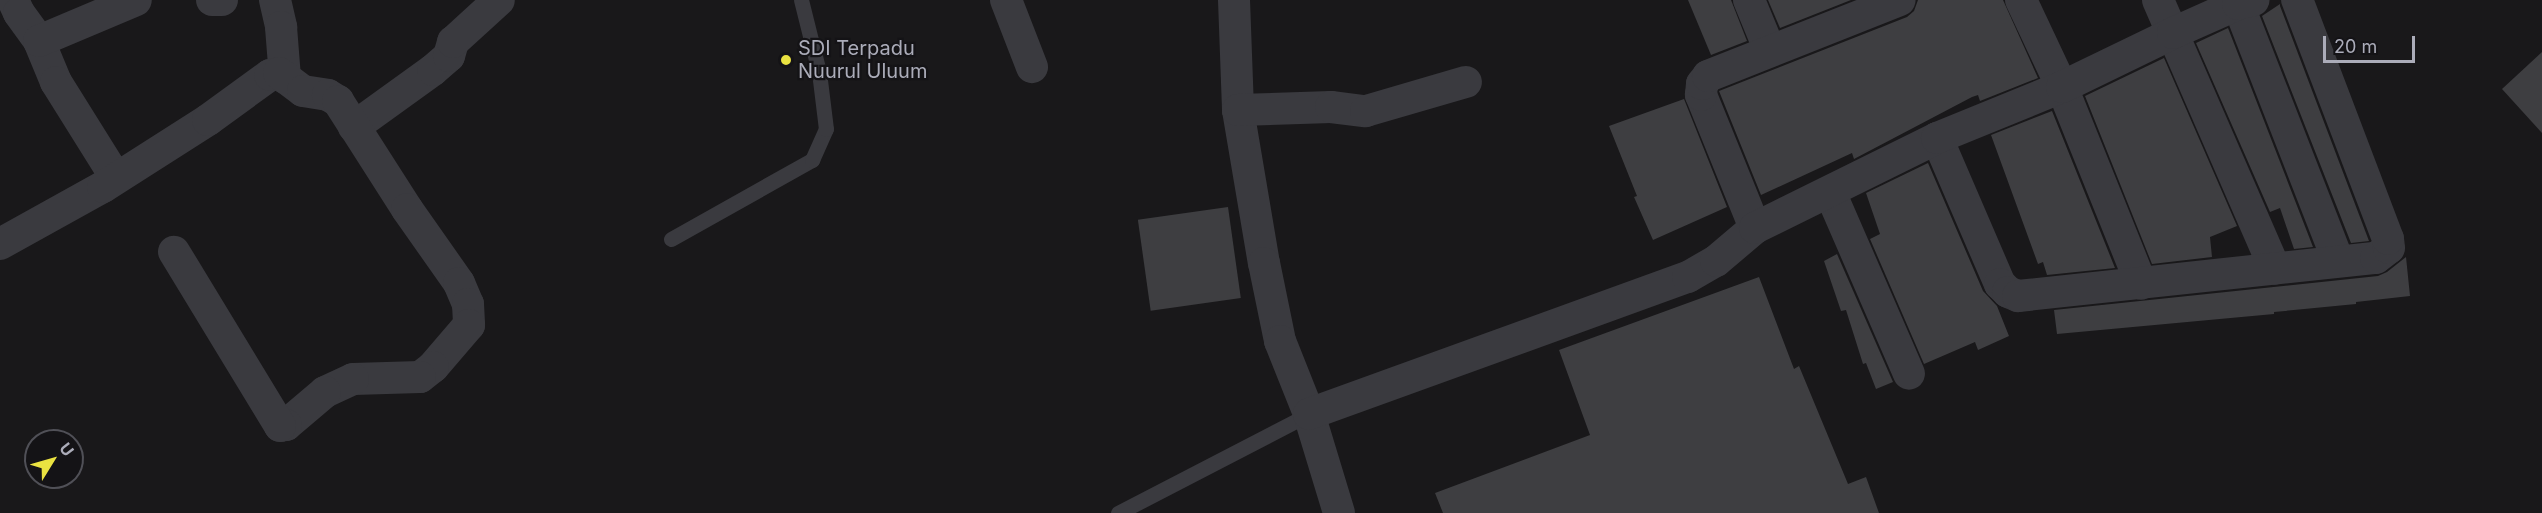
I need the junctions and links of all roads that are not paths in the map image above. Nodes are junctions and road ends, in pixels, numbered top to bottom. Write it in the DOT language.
graph roads {
  1 [pos="13,0"];
  2 [pos="136,0"];
  3 [pos="212,0"];
  4 [pos="222,0"];
  5 [pos="275,0"];
  6 [pos="499,0"];
  7 [pos="801,0"];
  8 [pos="1006,0"];
  9 [pos="1234,0"];
  10 [pos="1749,0"];
  11 [pos="1900,0"];
  12 [pos="2021,0"];
  13 [pos="2158,0"];
  14 [pos="2297,0"];
  15 [pos="2246,2"];
  16 [pos="2173,33"];
  17 [pos="39,41"];
  18 [pos="1770,51"];
  19 [pos="1032,67"];
  20 [pos="285,78"];
  21 [pos="1466,82"];
  22 [pos="2062,87"];
  23 [pos="1238,110"];
  24 [pos="354,127"];
  25 [pos="1937,138"];
  26 [pos="116,178"];
  27 [pos="1830,192"];
  28 [pos="1755,228"];
  29 [pos="670,239"];
  30 [pos="0,244"];
  31 [pos="174,252"];
  32 [pos="2338,260"];
  33 [pos="2275,269"];
  34 [pos="2141,284"];
  35 [pos="1909,374"];
  36 [pos="1309,414"];
  37 [pos="1118,513"];
  38 [pos="1339,513"];
  1 -- 17 [label="street"];
  2 -- 17 [label="street"];
  3 -- 4 [label="street"];
  5 -- 20 [label="street"];
  6 -- 24 [label="street"];
  7 -- 29 [label="lane"];
  8 -- 19 [label="street"];
  9 -- 23 [label="street"];
  10 -- 18 [label="street"];
  11 -- 18 [label="street"];
  12 -- 22 [label="street"];
  13 -- 16 [label="street"];
  14 -- 32 [label="street"];
  15 -- 16 [label="street"];
  15 -- 32 [label="street"];
  16 -- 22 [label="street"];
  16 -- 33 [label="street"];
  17 -- 26 [label="street"];
  18 -- 28 [label="street"];
  20 -- 24 [label="street"];
  20 -- 26 [label="street"];
  21 -- 23 [label="street"];
  22 -- 25 [label="street"];
  22 -- 34 [label="street"];
  23 -- 36 [label="street"];
  24 -- 31 [label="street"];
  25 -- 27 [label="street"];
  25 -- 34 [label="street"];
  26 -- 30 [label="street"];
  27 -- 28 [label="street"];
  27 -- 35 [label="street"];
  28 -- 36 [label="street"];
  32 -- 33 [label="street"];
  33 -- 34 [label="street"];
  36 -- 37 [label="lane"];
  36 -- 38 [label="street"];
}
